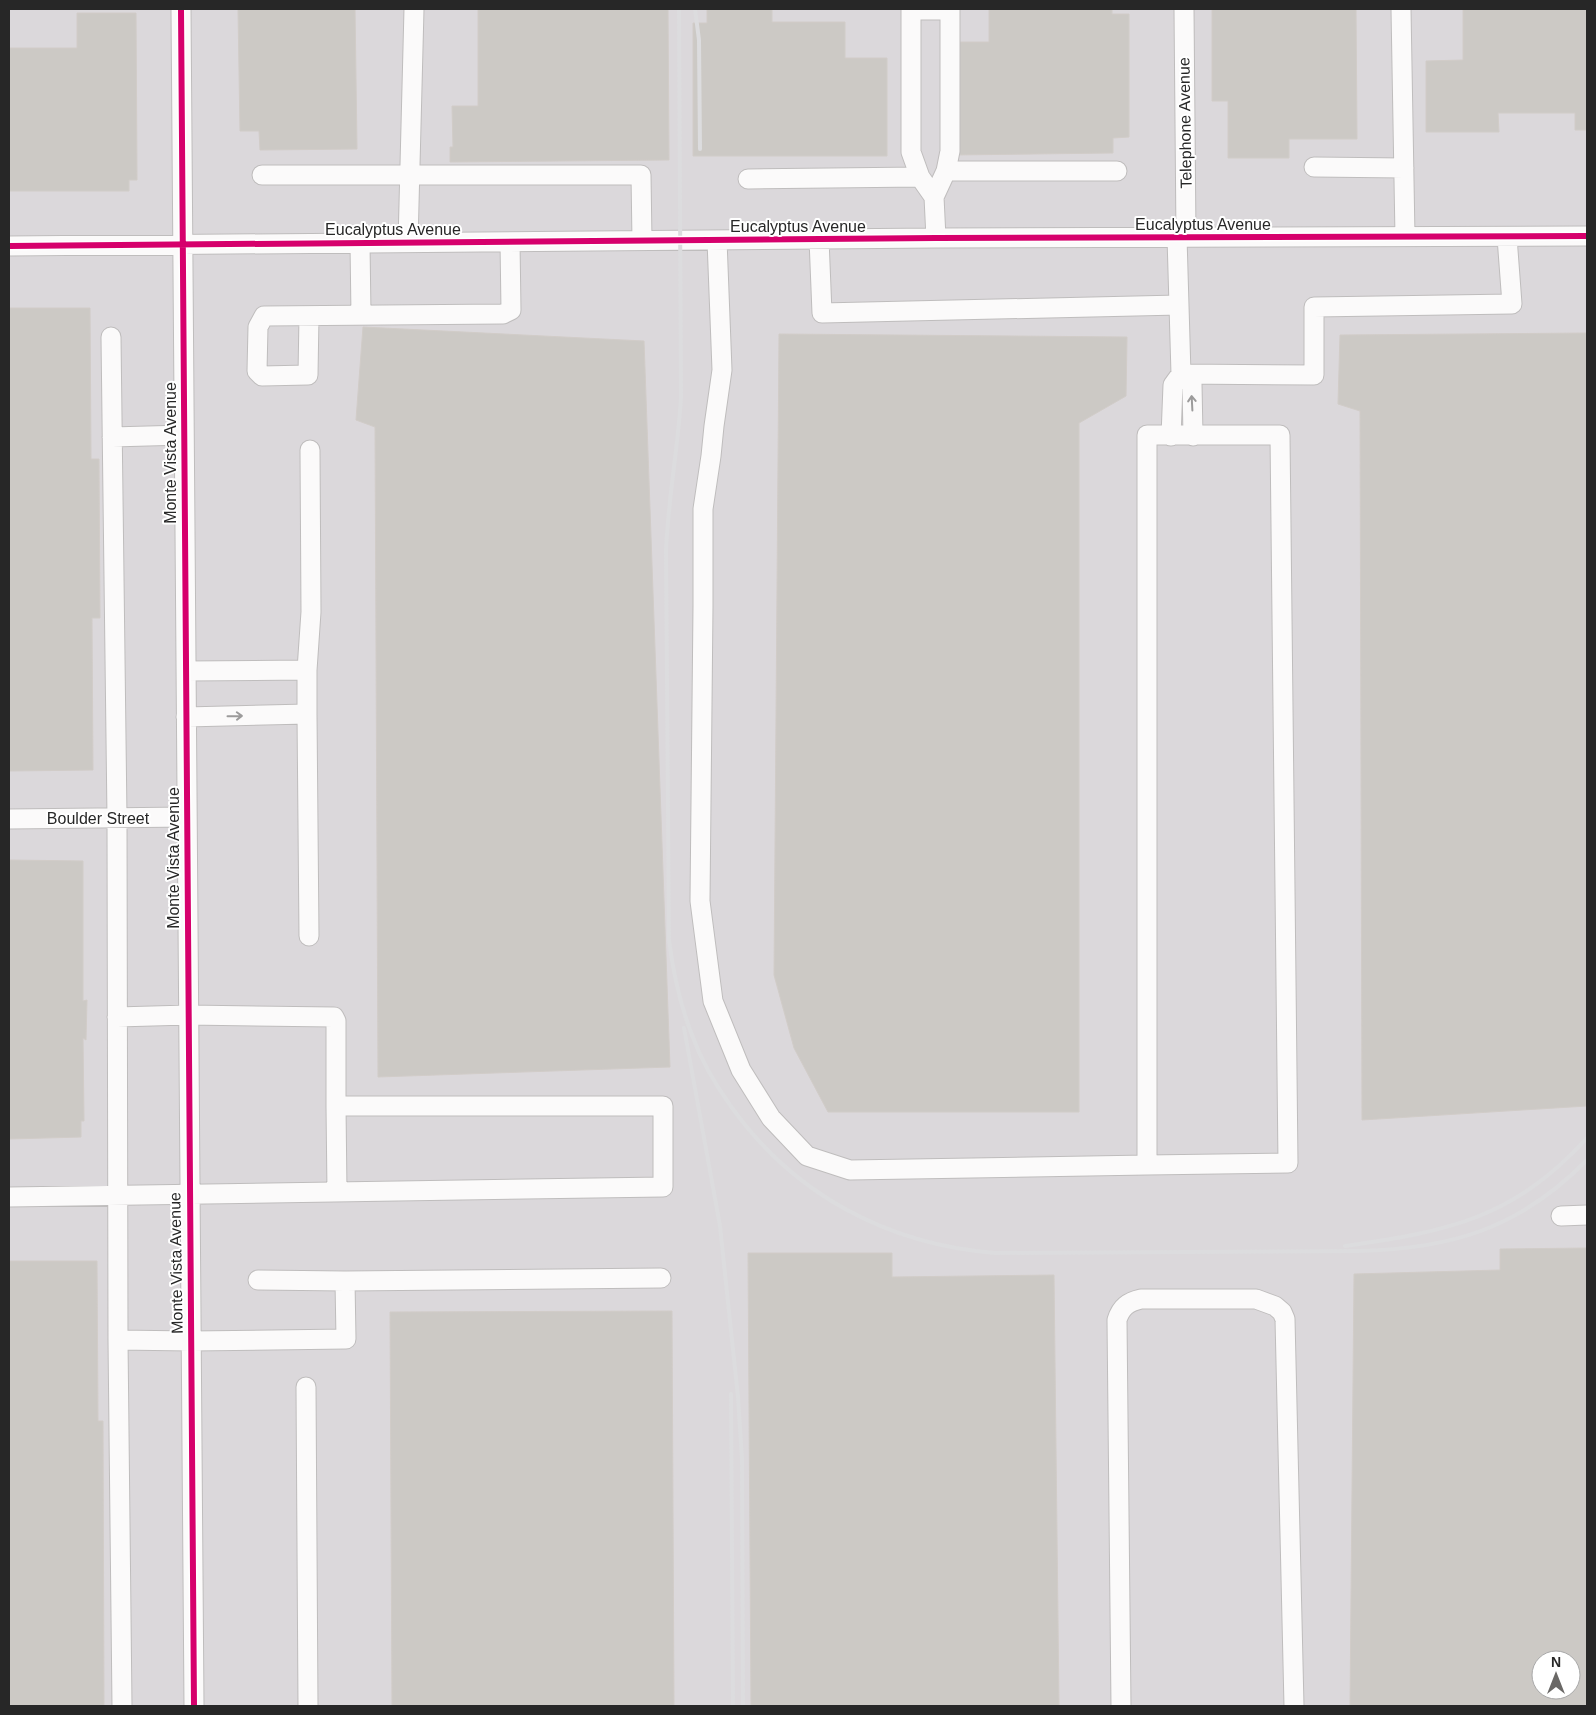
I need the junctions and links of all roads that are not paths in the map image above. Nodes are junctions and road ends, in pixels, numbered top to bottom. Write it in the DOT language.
graph roads {
  1 [pos="181,9"];
  2 [pos="414,9"];
  3 [pos="1184,9"];
  4 [pos="1401,9"];
  5 [pos="951,10"];
  6 [pos="1314,167"];
  7 [pos="1404,168"];
  8 [pos="1117,170"];
  9 [pos="946,171"];
  10 [pos="410,174"];
  11 [pos="262,175"];
  12 [pos="920,177"];
  13 [pos="748,179"];
  14 [pos="934,197"];
  15 [pos="1587,236"];
  16 [pos="1182,237"];
  17 [pos="1405,237"];
  18 [pos="1507,237"];
  19 [pos="936,238"];
  20 [pos="819,239"];
  21 [pos="717,240"];
  22 [pos="642,241"];
  23 [pos="510,242"];
  24 [pos="360,243"];
  25 [pos="408,243"];
  26 [pos="183,245"];
  27 [pos="9,246"];
  28 [pos="1179,305"];
  29 [pos="361,315"];
  30 [pos="309,316"];
  31 [pos="111,337"];
  32 [pos="1181,374"];
  33 [pos="184,436"];
  34 [pos="1172,436"];
  35 [pos="1193,436"];
  36 [pos="112,437"];
  37 [pos="310,450"];
  38 [pos="307,670"];
  39 [pos="186,672"];
  40 [pos="307,714"];
  41 [pos="186,717"];
  42 [pos="187,817"];
  43 [pos="9,818"];
  44 [pos="117,818"];
  45 [pos="308,936"];
  46 [pos="188,1015"];
  47 [pos="117,1017"];
  48 [pos="336,1106"];
  49 [pos="1147,1165"];
  50 [pos="337,1192"];
  51 [pos="118,1194"];
  52 [pos="190,1195"];
  53 [pos="9,1197"];
  54 [pos="1561,1216"];
  55 [pos="1587,1216"];
  56 [pos="661,1278"];
  57 [pos="258,1280"];
  58 [pos="345,1281"];
  59 [pos="118,1340"];
  60 [pos="191,1341"];
  61 [pos="306,1387"];
  62 [pos="122,1706"];
  63 [pos="194,1706"];
  64 [pos="308,1706"];
  65 [pos="1121,1706"];
  66 [pos="1294,1706"];
  1 -- 26 [label="street, Monte Vista Avenue"];
  2 -- 10 [label="street"];
  3 -- 16 [label="street, Telephone Avenue"];
  4 -- 7 [label="street"];
  5 -- 9 [label="street"];
  5 -- 12 [label="street"];
  6 -- 7 [label="street"];
  7 -- 17 [label="street"];
  8 -- 9 [label="street"];
  9 -- 14 [label="street"];
  10 -- 11 [label="street"];
  10 -- 22 [label="street"];
  10 -- 25 [label="street"];
  12 -- 13 [label="street"];
  12 -- 14 [label="street"];
  14 -- 19 [label="street"];
  15 -- 18 [label="street, Eucalyptus Avenue"];
  16 -- 17 [label="street, Eucalyptus Avenue"];
  16 -- 19 [label="street, Eucalyptus Avenue"];
  16 -- 28 [label="street, Telephone Avenue"];
  17 -- 18 [label="street, Eucalyptus Avenue"];
  18 -- 32 [label="street"];
  19 -- 20 [label="street, Eucalyptus Avenue"];
  20 -- 21 [label="street, Eucalyptus Avenue"];
  20 -- 28 [label="street"];
  21 -- 22 [label="street, Eucalyptus Avenue"];
  21 -- 49 [label="street"];
  22 -- 23 [label="street, Eucalyptus Avenue"];
  23 -- 25 [label="street, Eucalyptus Avenue"];
  23 -- 29 [label="street"];
  24 -- 25 [label="street, Eucalyptus Avenue"];
  24 -- 26 [label="street, Eucalyptus Avenue"];
  24 -- 29 [label="street"];
  26 -- 27 [label="street, Eucalyptus Avenue"];
  26 -- 33 [label="street, Monte Vista Avenue"];
  28 -- 32 [label="street, Telephone Avenue"];
  29 -- 30 [label="street"];
  31 -- 36 [label="street"];
  32 -- 34 [label="street"];
  35 -- 32 [label="street, one-way"];
  33 -- 36 [label="street"];
  33 -- 39 [label="street, Monte Vista Avenue"];
  34 -- 35 [label="street"];
  34 -- 49 [label="street"];
  35 -- 49 [label="street"];
  36 -- 44 [label="street"];
  37 -- 38 [label="street"];
  38 -- 39 [label="street"];
  38 -- 40 [label="street"];
  39 -- 41 [label="street, Monte Vista Avenue"];
  41 -- 40 [label="street, one-way"];
  40 -- 45 [label="street"];
  41 -- 42 [label="street, Monte Vista Avenue"];
  42 -- 44 [label="street, Boulder Street"];
  42 -- 46 [label="street, Monte Vista Avenue"];
  43 -- 44 [label="street, Boulder Street"];
  44 -- 47 [label="street"];
  46 -- 47 [label="street"];
  46 -- 48 [label="street"];
  46 -- 52 [label="street, Monte Vista Avenue"];
  47 -- 51 [label="street"];
  48 -- 50 [label="street"];
  48 -- 50 [label="street"];
  50 -- 52 [label="street"];
  51 -- 52 [label="street"];
  51 -- 53 [label="street"];
  51 -- 59 [label="street"];
  52 -- 60 [label="street, Monte Vista Avenue"];
  54 -- 55 [label="street"];
  56 -- 58 [label="street"];
  57 -- 58 [label="street"];
  58 -- 60 [label="street"];
  59 -- 60 [label="street"];
  59 -- 62 [label="street"];
  60 -- 63 [label="street, Monte Vista Avenue"];
  61 -- 64 [label="street"];
  65 -- 66 [label="street"];
}
